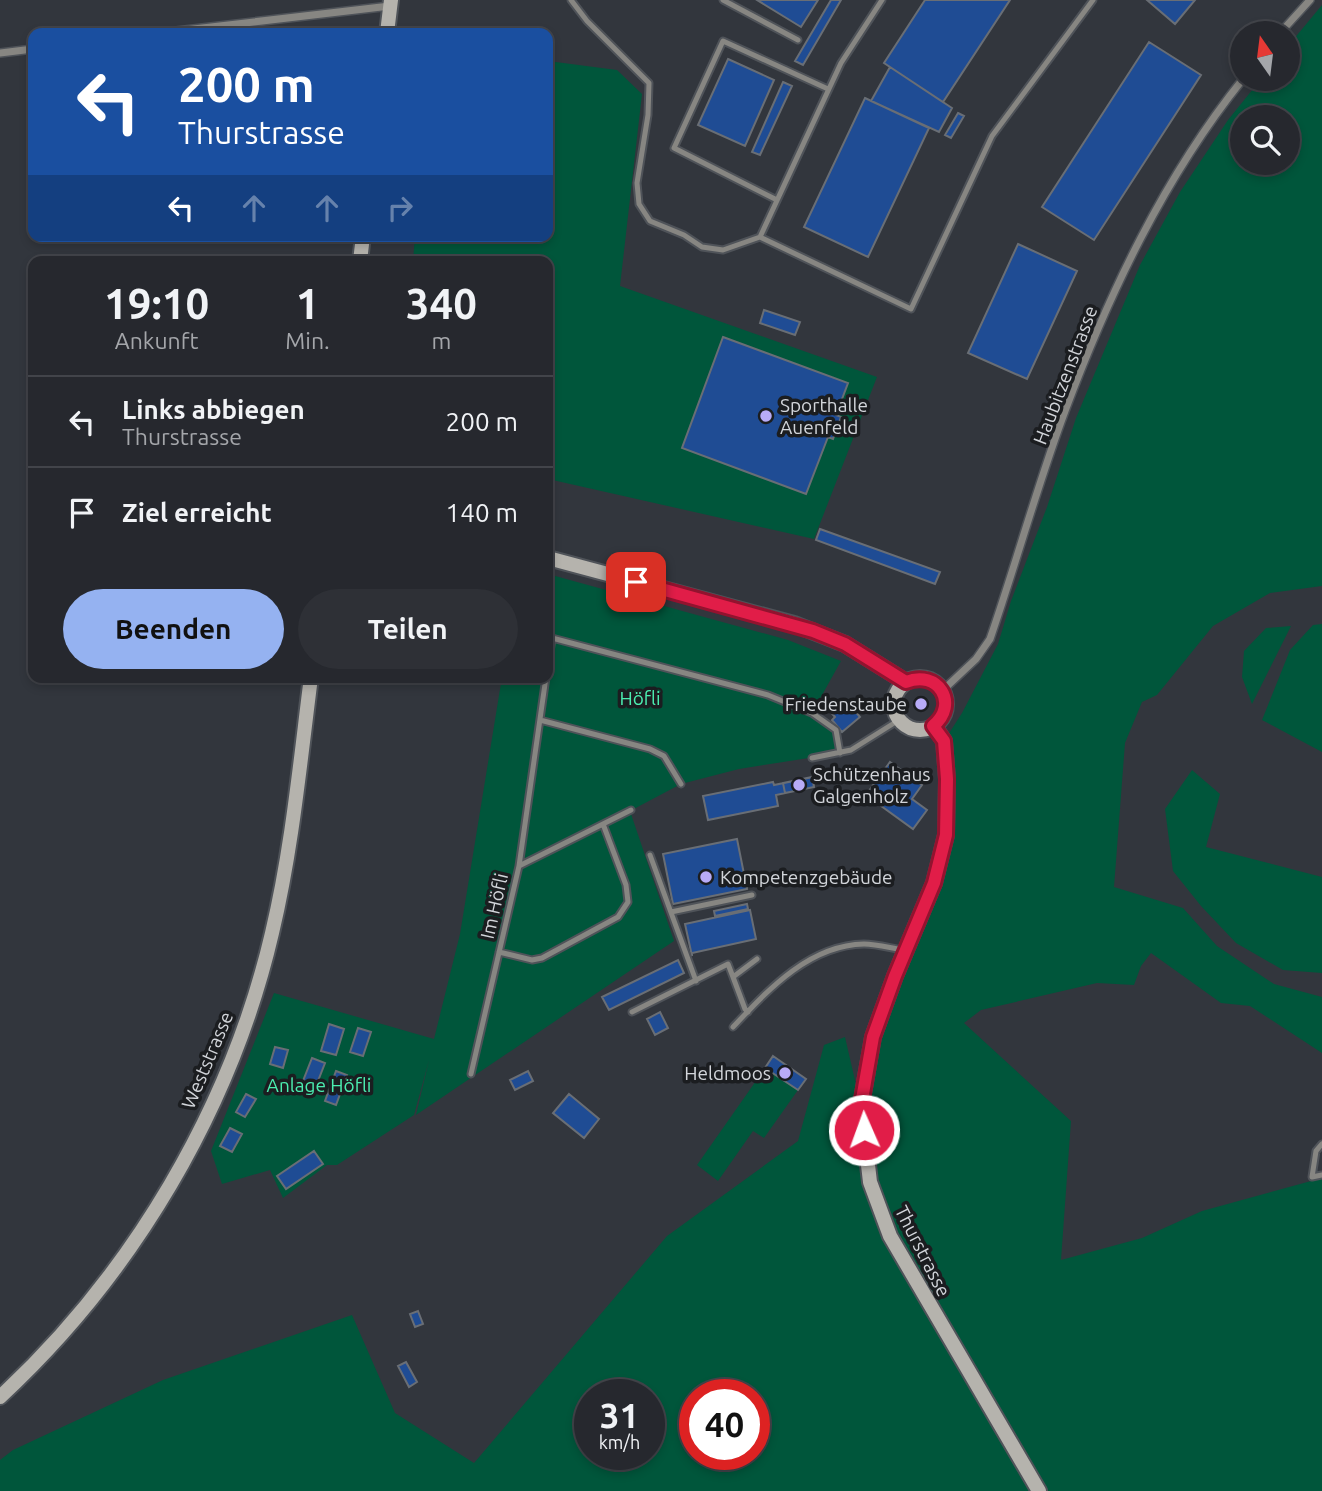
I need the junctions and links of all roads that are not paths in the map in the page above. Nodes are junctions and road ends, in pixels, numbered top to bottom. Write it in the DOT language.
graph roads {
  1 [pos="571,0"];
  2 [pos="723,0"];
  3 [pos="882,0"];
  4 [pos="1093,0"];
  5 [pos="1310,0"];
  6 [pos="391,3"];
  7 [pos="1291,21"];
  8 [pos="200,28"];
  9 [pos="388,28"];
  10 [pos="798,40"];
  11 [pos="28,50"];
  12 [pos="0,54"];
  13 [pos="828,89"];
  14 [pos="1233,91"];
  15 [pos="777,200"];
  16 [pos="760,237"];
  17 [pos="553,559"];
  18 [pos="553,638"];
  19 [pos="906,682"];
  20 [pos="310,683"];
  21 [pos="545,683"];
  22 [pos="942,691"];
  23 [pos="540,720"];
  24 [pos="899,720"];
  25 [pos="933,726"];
  26 [pos="840,753"];
  27 [pos="812,758"];
  28 [pos="681,784"];
  29 [pos="631,810"];
  30 [pos="603,824"];
  31 [pos="650,855"];
  32 [pos="519,866"];
  33 [pos="752,895"];
  34 [pos="671,912"];
  35 [pos="906,951"];
  36 [pos="499,952"];
  37 [pos="757,959"];
  38 [pos="733,977"];
  39 [pos="696,981"];
  40 [pos="632,1012"];
  41 [pos="748,1012"];
  42 [pos="733,1027"];
  43 [pos="471,1074"];
  44 [pos="1322,1144"];
  45 [pos="1322,1175"];
  46 [pos="0,1397"];
  47 [pos="1039,1491"];
  1 -- 16 [label="lane"];
  2 -- 10 [label="lane"];
  3 -- 13 [label="lane"];
  4 -- 16 [label="lane"];
  5 -- 7 [label="street"];
  6 -- 8 [label="street"];
  6 -- 9 [label="street"];
  11 -- 12 [label="street"];
  13 -- 15 [label="lane"];
  13 -- 15 [label="lane"];
  14 -- 22 [label="street, Haubitzenstrasse"];
  15 -- 16 [label="lane"];
  17 -- 19 [label="street"];
  18 -- 26 [label="lane"];
  19 -- 22 [label="street"];
  19 -- 24 [label="street"];
  20 -- 46 [label="street, Weststrasse"];
  21 -- 23 [label="lane"];
  22 -- 25 [label="street"];
  23 -- 28 [label="lane"];
  23 -- 32 [label="lane"];
  24 -- 25 [label="street"];
  24 -- 26 [label="lane"];
  25 -- 35 [label="street, Thurstrasse"];
  26 -- 27 [label="lane"];
  29 -- 30 [label="lane, Im Höfli"];
  30 -- 32 [label="lane, Im Höfli"];
  30 -- 36 [label="lane"];
  31 -- 34 [label="lane"];
  32 -- 36 [label="lane, Im Höfli"];
  33 -- 34 [label="lane"];
  34 -- 39 [label="lane"];
  35 -- 41 [label="lane"];
  35 -- 47 [label="street, Thurstrasse"];
  36 -- 43 [label="lane, Im Höfli"];
  37 -- 38 [label="lane"];
  38 -- 39 [label="lane"];
  38 -- 41 [label="lane"];
  39 -- 40 [label="lane"];
  41 -- 42 [label="lane"];
  44 -- 45 [label="lane"];
}
